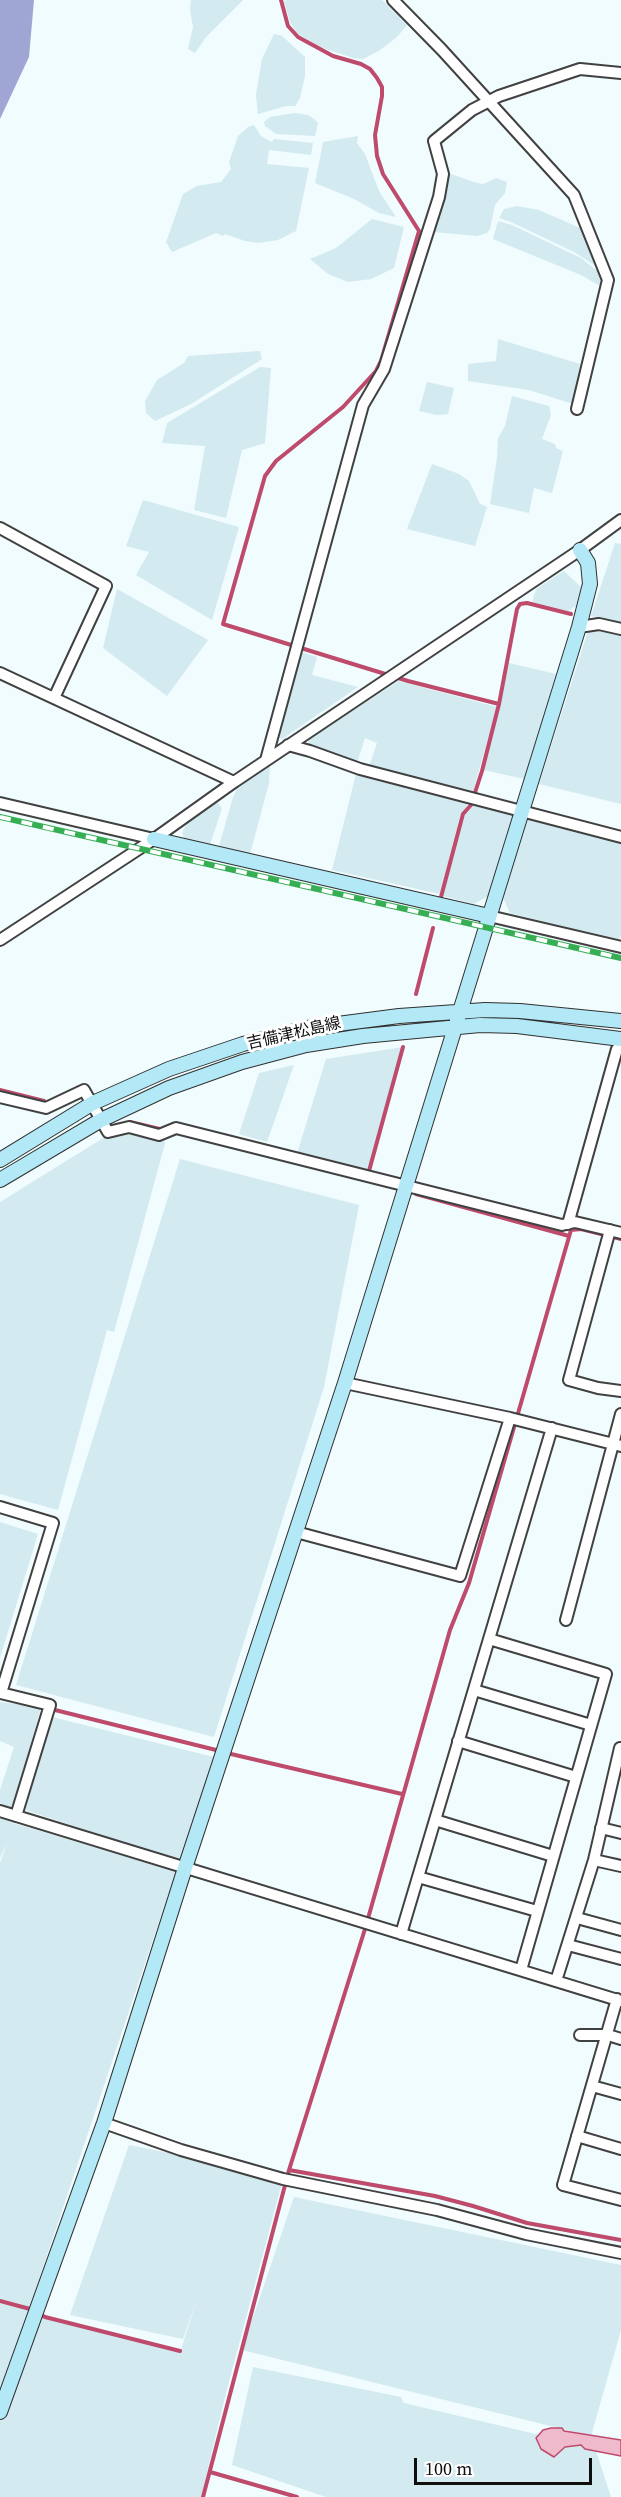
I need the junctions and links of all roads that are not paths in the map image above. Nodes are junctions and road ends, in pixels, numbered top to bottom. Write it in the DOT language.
graph roads {
  1 [pos="393,0"];
  2 [pos="621,73"];
  3 [pos="489,100"];
  4 [pos="578,409"];
  5 [pos="621,520"];
  6 [pos="0,528"];
  7 [pos="580,550"];
  8 [pos="579,627"];
  9 [pos="621,629"];
  10 [pos="0,673"];
  11 [pos="54,698"];
  12 [pos="288,746"];
  13 [pos="266,760"];
  14 [pos="234,782"];
  15 [pos="0,803"];
  16 [pos="523,811"];
  17 [pos="621,837"];
  18 [pos="154,839"];
  19 [pos="489,916"];
  20 [pos="2,937"];
  21 [pos="621,947"];
  22 [pos="459,1011"];
  23 [pos="621,1021"];
  24 [pos="454,1027"];
  25 [pos="619,1044"];
  26 [pos="0,1097"];
  27 [pos="93,1103"];
  28 [pos="101,1120"];
  29 [pos="0,1160"];
  30 [pos="0,1180"];
  31 [pos="406,1190"];
  32 [pos="568,1224"];
  33 [pos="621,1233"];
  34 [pos="608,1234"];
  35 [pos="345,1383"];
  36 [pos="621,1390"];
  37 [pos="621,1414"];
  38 [pos="514,1419"];
  39 [pos="552,1428"];
  40 [pos="617,1446"];
  41 [pos="0,1508"];
  42 [pos="296,1532"];
  43 [pos="566,1620"];
  44 [pos="489,1640"];
  45 [pos="474,1690"];
  46 [pos="591,1725"];
  47 [pos="458,1741"];
  48 [pos="620,1748"];
  49 [pos="617,1776"];
  50 [pos="576,1777"];
  51 [pos="0,1811"];
  52 [pos="16,1816"];
  53 [pos="435,1820"];
  54 [pos="601,1828"];
  55 [pos="621,1833"];
  56 [pos="553,1856"];
  57 [pos="594,1860"];
  58 [pos="621,1866"];
  59 [pos="185,1868"];
  60 [pos="418,1877"];
  61 [pos="537,1911"];
  62 [pos="577,1918"];
  63 [pos="621,1930"];
  64 [pos="401,1934"];
  65 [pos="568,1945"];
  66 [pos="621,1959"];
  67 [pos="520,1970"];
  68 [pos="556,1981"];
  69 [pos="619,2000"];
  70 [pos="608,2035"];
  71 [pos="580,2036"];
  72 [pos="621,2039"];
  73 [pos="592,2086"];
  74 [pos="621,2094"];
  75 [pos="104,2123"];
  76 [pos="577,2136"];
  77 [pos="621,2149"];
  78 [pos="621,2200"];
  79 [pos="621,2253"];
  80 [pos="0,2412"];
  1 -- 3 [label="street"];
  2 -- 3 [label="street"];
  3 -- 4 [label="street"];
  3 -- 13 [label="street"];
  5 -- 7 [label="street"];
  6 -- 11 [label="street"];
  7 -- 8 [label="street"];
  7 -- 12 [label="street"];
  8 -- 9 [label="street"];
  8 -- 16 [label="street"];
  10 -- 11 [label="street"];
  11 -- 14 [label="street"];
  12 -- 13 [label="street"];
  12 -- 16 [label="street"];
  13 -- 14 [label="street"];
  14 -- 18 [label="street"];
  15 -- 18 [label="street"];
  16 -- 17 [label="street"];
  16 -- 19 [label="street"];
  18 -- 19 [label="street"];
  18 -- 20 [label="street"];
  19 -- 21 [label="street"];
  19 -- 22 [label="street"];
  22 -- 23 [label="street, 吉備津松島線"];
  22 -- 24 [label="street"];
  22 -- 27 [label="street, 吉備津松島線"];
  24 -- 25 [label="street, 吉備津松島線"];
  24 -- 28 [label="street, 吉備津松島線"];
  24 -- 31 [label="street"];
  25 -- 32 [label="street"];
  26 -- 27 [label="street"];
  27 -- 28 [label="street"];
  27 -- 29 [label="street, 吉備津松島線"];
  28 -- 30 [label="street, 吉備津松島線"];
  28 -- 31 [label="street"];
  31 -- 32 [label="street"];
  31 -- 35 [label="street"];
  32 -- 34 [label="street"];
  33 -- 34 [label="street"];
  34 -- 36 [label="street"];
  35 -- 38 [label="street"];
  35 -- 42 [label="street"];
  37 -- 40 [label="street"];
  38 -- 39 [label="street"];
  38 -- 42 [label="street"];
  39 -- 40 [label="street"];
  39 -- 44 [label="street"];
  40 -- 43 [label="street"];
  41 -- 52 [label="street"];
  42 -- 59 [label="street"];
  44 -- 45 [label="street"];
  44 -- 46 [label="street"];
  45 -- 46 [label="street"];
  45 -- 47 [label="street"];
  46 -- 50 [label="street"];
  47 -- 50 [label="street"];
  47 -- 53 [label="street"];
  48 -- 49 [label="street"];
  49 -- 54 [label="street"];
  50 -- 56 [label="street"];
  51 -- 52 [label="street"];
  52 -- 59 [label="street"];
  53 -- 56 [label="street"];
  53 -- 60 [label="street"];
  54 -- 55 [label="street"];
  54 -- 57 [label="street"];
  56 -- 61 [label="street"];
  57 -- 58 [label="street"];
  57 -- 62 [label="street"];
  59 -- 64 [label="street"];
  59 -- 75 [label="street"];
  60 -- 61 [label="street"];
  60 -- 64 [label="street"];
  61 -- 67 [label="street"];
  62 -- 63 [label="street"];
  62 -- 65 [label="street"];
  64 -- 67 [label="street"];
  65 -- 66 [label="street"];
  65 -- 68 [label="street"];
  67 -- 68 [label="street"];
  68 -- 69 [label="street"];
  69 -- 70 [label="street"];
  70 -- 71 [label="street"];
  70 -- 72 [label="street"];
  70 -- 73 [label="street"];
  73 -- 74 [label="street"];
  73 -- 76 [label="street"];
  75 -- 79 [label="street"];
  75 -- 80 [label="street"];
  76 -- 77 [label="street"];
  76 -- 78 [label="street"];
}
